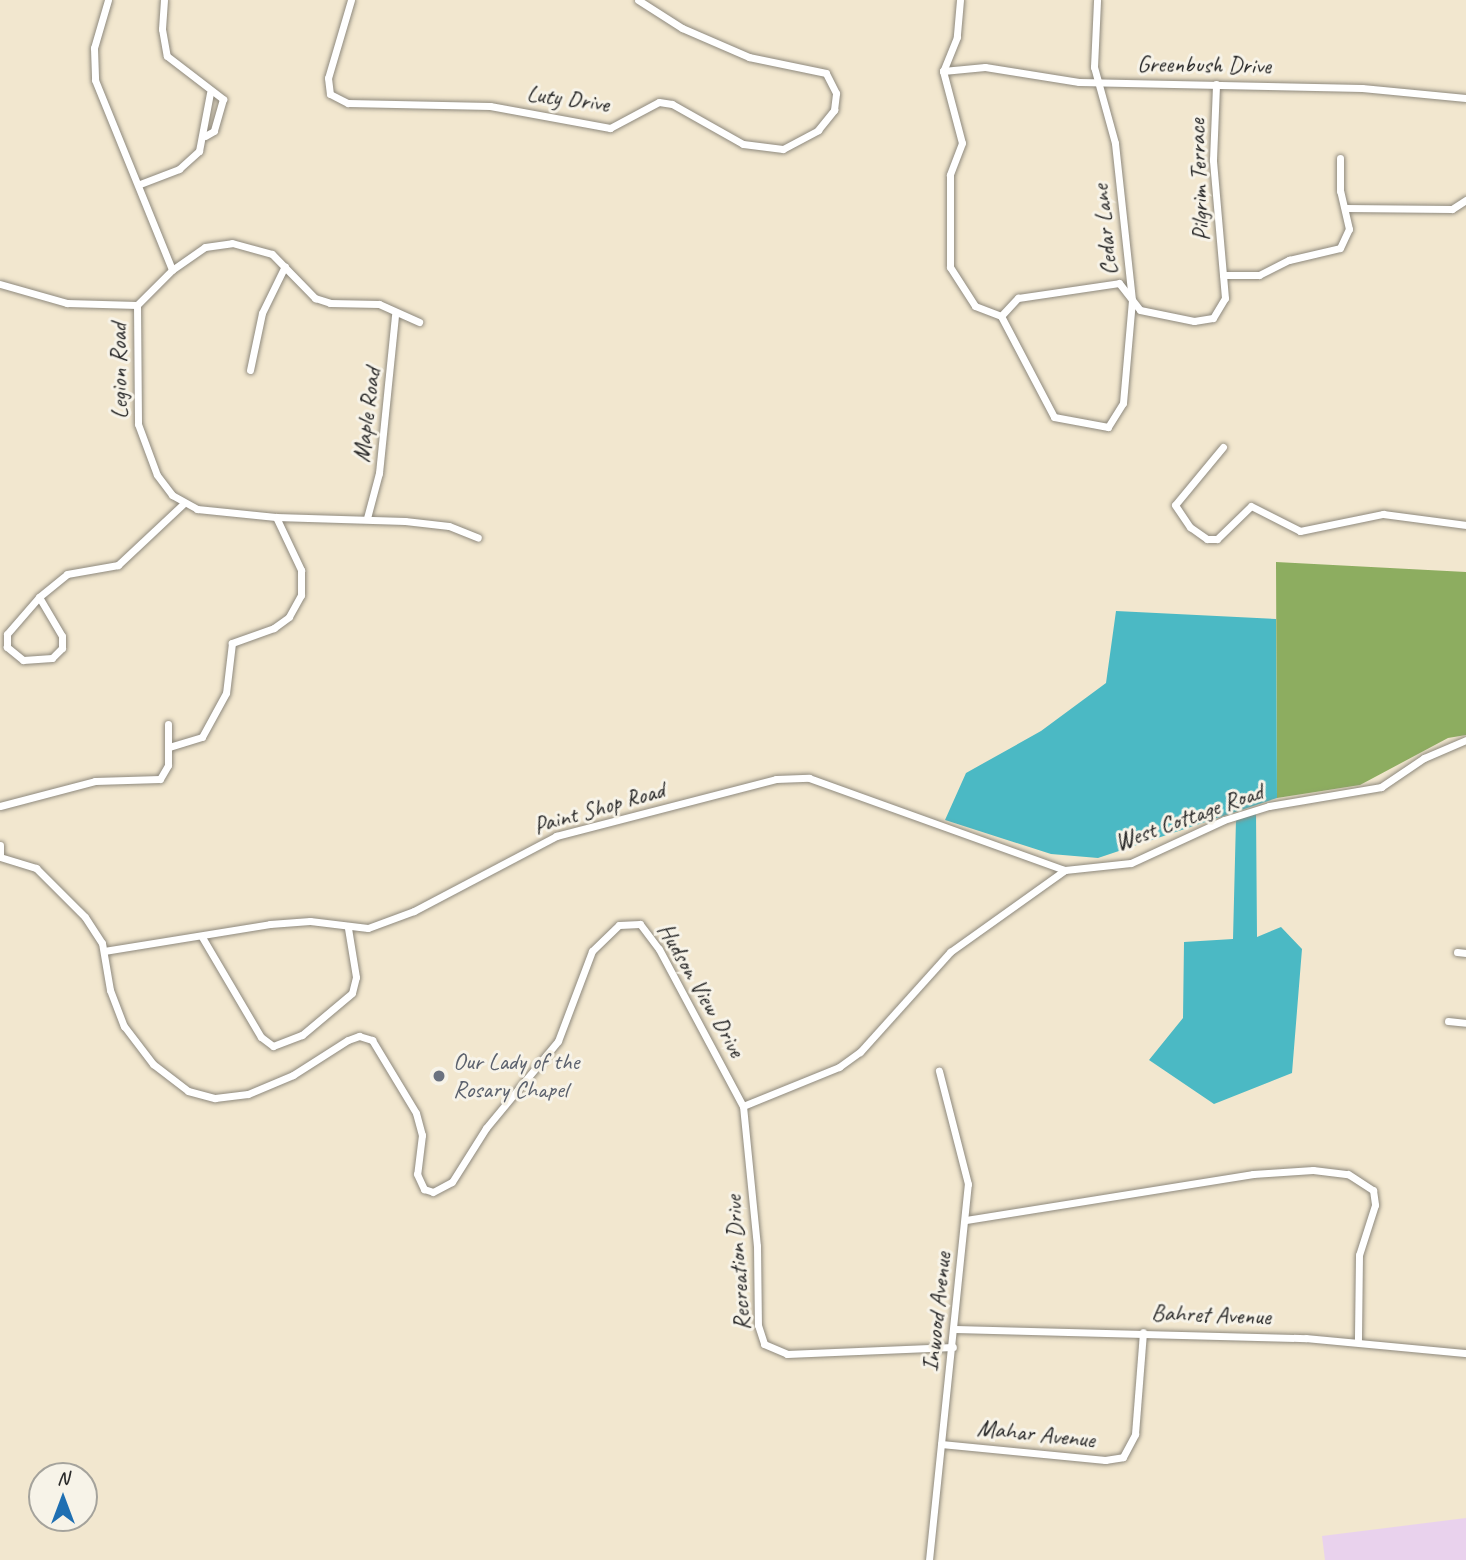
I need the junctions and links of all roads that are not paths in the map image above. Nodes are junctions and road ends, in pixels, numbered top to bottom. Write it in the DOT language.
graph roads {
  1 [pos="108,0"];
  2 [pos="164,0"];
  3 [pos="351,0"];
  4 [pos="638,0"];
  5 [pos="960,0"];
  6 [pos="1097,0"];
  7 [pos="943,71"];
  8 [pos="1100,83"];
  9 [pos="1216,84"];
  10 [pos="210,93"];
  11 [pos="1466,97"];
  12 [pos="205,136"];
  13 [pos="1340,158"];
  14 [pos="140,184"];
  15 [pos="1466,200"];
  16 [pos="1345,208"];
  17 [pos="285,266"];
  18 [pos="172,270"];
  19 [pos="1223,275"];
  20 [pos="0,284"];
  21 [pos="1132,300"];
  22 [pos="137,305"];
  23 [pos="395,314"];
  24 [pos="1002,316"];
  25 [pos="419,322"];
  26 [pos="250,370"];
  27 [pos="1223,447"];
  28 [pos="183,504"];
  29 [pos="276,517"];
  30 [pos="367,518"];
  31 [pos="1466,525"];
  32 [pos="478,538"];
  33 [pos="39,597"];
  34 [pos="168,724"];
  35 [pos="1466,740"];
  36 [pos="169,747"];
  37 [pos="0,806"];
  38 [pos="0,845"];
  39 [pos="0,857"];
  40 [pos="1065,870"];
  41 [pos="348,928"];
  42 [pos="202,937"];
  43 [pos="104,951"];
  44 [pos="1448,1021"];
  45 [pos="1466,1023"];
  46 [pos="939,1071"];
  47 [pos="743,1106"];
  48 [pos="749,1155"];
  49 [pos="966,1220"];
  50 [pos="955,1329"];
  51 [pos="1143,1332"];
  52 [pos="1358,1342"];
  53 [pos="953,1347"];
  54 [pos="1466,1353"];
  55 [pos="941,1444"];
  56 [pos="929,1560"];
  1 -- 14 [label="street"];
  2 -- 10 [label="street"];
  3 -- 4 [label="street, Luty Drive"];
  5 -- 7 [label="street"];
  6 -- 8 [label="street, Cedar Lane"];
  7 -- 8 [label="street, Greenbush Drive"];
  7 -- 24 [label="street"];
  8 -- 9 [label="street, Greenbush Drive"];
  8 -- 21 [label="street, Cedar Lane"];
  9 -- 11 [label="street, Greenbush Drive"];
  9 -- 19 [label="street, Pilgrim Terrace"];
  10 -- 12 [label="street"];
  10 -- 12 [label="street"];
  12 -- 14 [label="street"];
  13 -- 16 [label="street"];
  14 -- 18 [label="street"];
  15 -- 16 [label="street"];
  16 -- 19 [label="street"];
  17 -- 18 [label="street, Legion Road"];
  17 -- 23 [label="street, Legion Road"];
  17 -- 26 [label="street"];
  18 -- 22 [label="street, Legion Road"];
  19 -- 21 [label="street, Pilgrim Terrace"];
  20 -- 22 [label="street"];
  21 -- 24 [label="street"];
  21 -- 24 [label="street, Cedar Lane"];
  22 -- 28 [label="street, Legion Road"];
  23 -- 25 [label="street, Legion Road"];
  23 -- 30 [label="street, Maple Road"];
  27 -- 31 [label="street"];
  28 -- 29 [label="street"];
  28 -- 33 [label="street"];
  29 -- 30 [label="street"];
  29 -- 36 [label="street"];
  30 -- 32 [label="street"];
  33 -- 33 [label="street"];
  34 -- 36 [label="street"];
  35 -- 40 [label="street, West Cottage Road"];
  36 -- 37 [label="street"];
  38 -- 39 [label="street"];
  39 -- 43 [label="street, Hudson View Drive"];
  40 -- 41 [label="street, Paint Shop Road"];
  40 -- 47 [label="street, West Cottage Road"];
  41 -- 42 [label="street, Paint Shop Road"];
  41 -- 42 [label="street"];
  42 -- 43 [label="street, Paint Shop Road"];
  43 -- 47 [label="street, Hudson View Drive"];
  44 -- 45 [label="street"];
  46 -- 49 [label="street, Inwood Avenue"];
  47 -- 48 [label="street, Hudson View Drive"];
  48 -- 53 [label="street, Recreation Drive"];
  49 -- 50 [label="street, Inwood Avenue"];
  49 -- 52 [label="street"];
  50 -- 51 [label="street, Bahret Avenue"];
  50 -- 53 [label="street, Inwood Avenue"];
  51 -- 52 [label="street, Bahret Avenue"];
  51 -- 55 [label="street, Mahar Avenue"];
  52 -- 54 [label="street, Bahret Avenue"];
  53 -- 55 [label="street, Inwood Avenue"];
  55 -- 56 [label="street, Inwood Avenue"];
}
